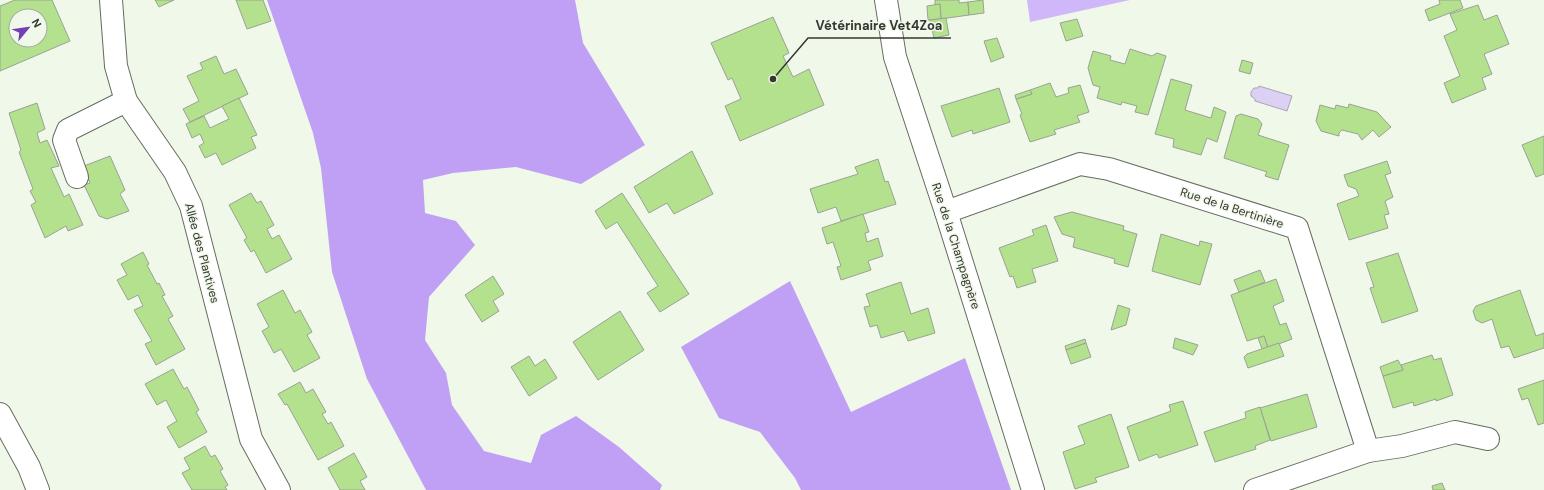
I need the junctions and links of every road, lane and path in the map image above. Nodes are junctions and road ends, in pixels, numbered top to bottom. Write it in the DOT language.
graph roads {
  1 [pos="111,0"];
  2 [pos="886,0"];
  3 [pos="126,101"];
  4 [pos="77,177"];
  5 [pos="946,212"];
  6 [pos="0,414"];
  7 [pos="1488,439"];
  8 [pos="1368,451"];
  9 [pos="38,490"];
  10 [pos="279,490"];
  11 [pos="1033,490"];
  12 [pos="1255,490"];
  1 -- 3 [label="street, Allée des Plantives"];
  2 -- 5 [label="street, Rue de la Champagnère"];
  3 -- 4 [label="street"];
  3 -- 10 [label="street, Allée des Plantives"];
  5 -- 8 [label="street, Rue de la Bertinière"];
  5 -- 11 [label="street, Rue de la Champagnère"];
  6 -- 9 [label="street"];
  7 -- 8 [label="street"];
  8 -- 12 [label="street"];
}
